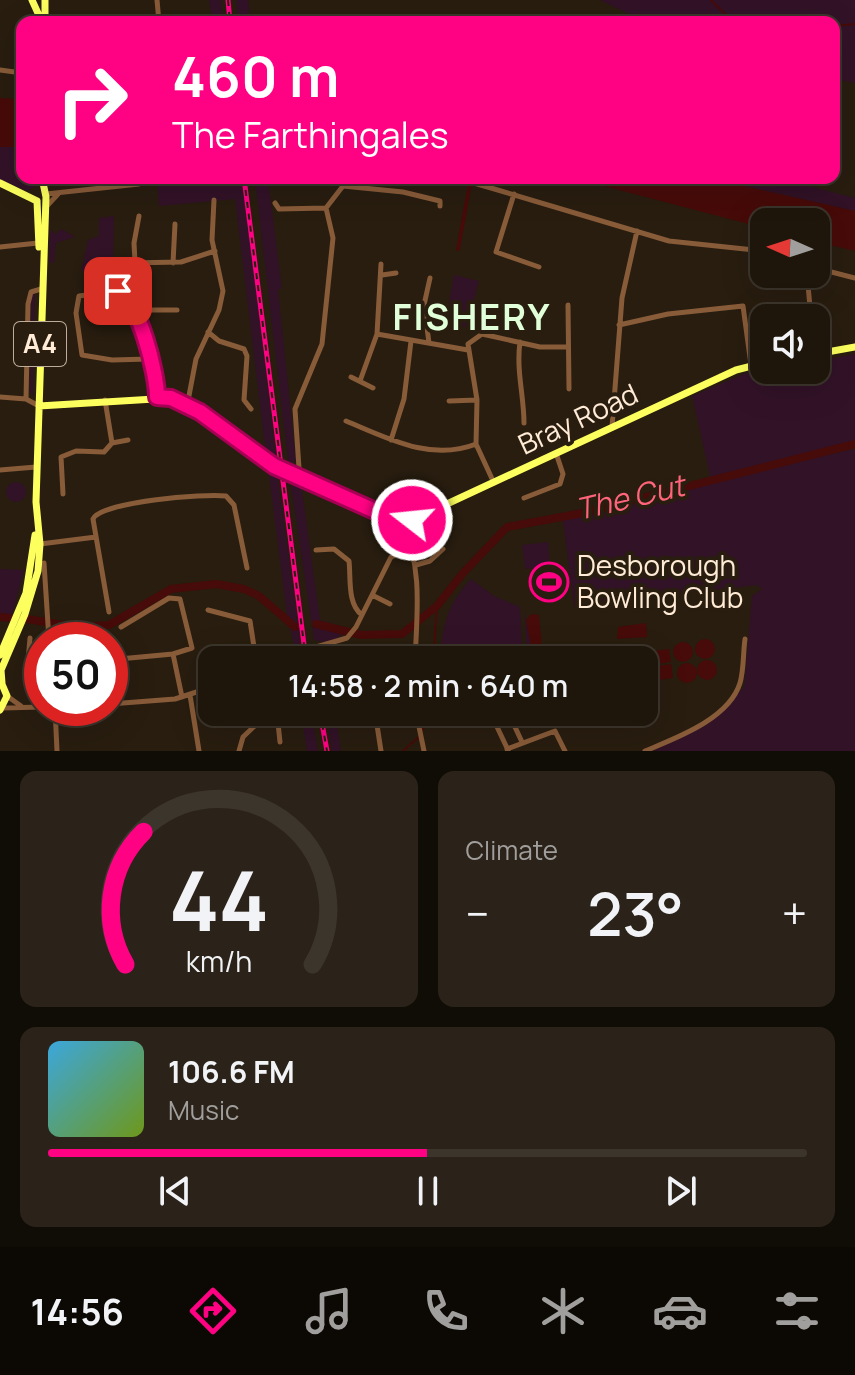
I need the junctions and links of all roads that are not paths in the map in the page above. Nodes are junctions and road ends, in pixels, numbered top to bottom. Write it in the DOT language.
graph roads {
  1 [pos="45,0"];
  2 [pos="33,1"];
  3 [pos="0,183"];
  4 [pos="42,184"];
  5 [pos="139,184"];
  6 [pos="478,184"];
  7 [pos="59,192"];
  8 [pos="514,194"];
  9 [pos="41,198"];
  10 [pos="214,200"];
  11 [pos="275,203"];
  12 [pos="440,206"];
  13 [pos="326,208"];
  14 [pos="139,216"];
  15 [pos="175,224"];
  16 [pos="637,231"];
  17 [pos="39,243"];
  18 [pos="0,247"];
  19 [pos="750,250"];
  20 [pos="215,251"];
  21 [pos="135,262"];
  22 [pos="173,263"];
  23 [pos="381,264"];
  24 [pos="539,267"];
  25 [pos="41,270"];
  26 [pos="830,272"];
  27 [pos="396,273"];
  28 [pos="382,275"];
  29 [pos="430,278"];
  30 [pos="855,278"];
  31 [pos="41,289"];
  32 [pos="118,291"];
  33 [pos="568,305"];
  34 [pos="177,310"];
  35 [pos="137,314"];
  36 [pos="619,325"];
  37 [pos="208,332"];
  38 [pos="377,334"];
  39 [pos="411,341"];
  40 [pos="520,342"];
  41 [pos="429,343"];
  42 [pos="567,347"];
  43 [pos="855,347"];
  44 [pos="468,350"];
  45 [pos="830,351"];
  46 [pos="750,358"];
  47 [pos="149,359"];
  48 [pos="750,365"];
  49 [pos="351,377"];
  50 [pos="360,381"];
  51 [pos="373,388"];
  52 [pos="569,389"];
  53 [pos="0,397"];
  54 [pos="157,397"];
  55 [pos="26,399"];
  56 [pos="105,400"];
  57 [pos="477,400"];
  58 [pos="449,401"];
  59 [pos="39,406"];
  60 [pos="187,406"];
  61 [pos="251,409"];
  62 [pos="346,421"];
  63 [pos="524,423"];
  64 [pos="612,427"];
  65 [pos="128,440"];
  66 [pos="391,440"];
  67 [pos="112,443"];
  68 [pos="476,444"];
  69 [pos="556,453"];
  70 [pos="36,467"];
  71 [pos="0,470"];
  72 [pos="297,474"];
  73 [pos="494,483"];
  74 [pos="63,494"];
  75 [pos="524,498"];
  76 [pos="402,517"];
  77 [pos="37,528"];
  78 [pos="96,537"];
  79 [pos="40,544"];
  80 [pos="413,549"];
  81 [pos="443,549"];
  82 [pos="316,550"];
  83 [pos="44,563"];
  84 [pos="416,565"];
  85 [pos="247,568"];
  86 [pos="31,572"];
  87 [pos="372,595"];
  88 [pos="390,604"];
  89 [pos="109,612"];
  90 [pos="212,612"];
  91 [pos="22,614"];
  92 [pos="362,615"];
  93 [pos="49,622"];
  94 [pos="128,623"];
  95 [pos="17,624"];
  96 [pos="745,639"];
  97 [pos="254,646"];
  98 [pos="320,646"];
  99 [pos="416,646"];
  100 [pos="173,654"];
  101 [pos="0,655"];
  102 [pos="128,658"];
  103 [pos="1,682"];
  104 [pos="198,692"];
  105 [pos="190,695"];
  106 [pos="7,696"];
  107 [pos="182,697"];
  108 [pos="128,702"];
  109 [pos="21,706"];
  110 [pos="24,706"];
  111 [pos="1,709"];
  112 [pos="56,726"];
  113 [pos="377,726"];
  114 [pos="419,726"];
  115 [pos="497,726"];
  116 [pos="515,726"];
  117 [pos="280,742"];
  118 [pos="522,742"];
  119 [pos="508,750"];
  120 [pos="57,751"];
  121 [pos="199,751"];
  122 [pos="239,751"];
  123 [pos="381,751"];
  124 [pos="424,751"];
  125 [pos="565,751"];
  126 [pos="645,751"];
  1 -- 2 [label="main road"];
  3 -- 9 [label="main road"];
  4 -- 9 [label="main road, A4"];
  5 -- 7 [label="street"];
  6 -- 8 [label="street"];
  7 -- 9 [label="street"];
  7 -- 9 [label="street"];
  8 -- 16 [label="street"];
  8 -- 24 [label="street"];
  9 -- 17 [label="main road, A4"];
  9 -- 25 [label="main road, A4"];
  10 -- 20 [label="street"];
  11 -- 13 [label="street"];
  12 -- 13 [label="street"];
  13 -- 72 [label="street"];
  14 -- 21 [label="street"];
  15 -- 22 [label="street"];
  16 -- 19 [label="street"];
  16 -- 36 [label="street"];
  17 -- 18 [label="street"];
  17 -- 25 [label="main road, A4"];
  20 -- 22 [label="street"];
  20 -- 37 [label="street"];
  21 -- 22 [label="street"];
  21 -- 32 [label="street"];
  23 -- 28 [label="street"];
  25 -- 31 [label="main road, A4"];
  26 -- 30 [label="street"];
  27 -- 28 [label="street"];
  28 -- 38 [label="street"];
  29 -- 41 [label="street"];
  31 -- 55 [label="street"];
  31 -- 59 [label="main road, A4"];
  32 -- 35 [label="street"];
  32 -- 47 [label="street"];
  33 -- 42 [label="street"];
  34 -- 35 [label="street"];
  35 -- 47 [label="street"];
  36 -- 46 [label="street"];
  36 -- 64 [label="street"];
  37 -- 60 [label="street"];
  37 -- 61 [label="street"];
  38 -- 39 [label="street"];
  38 -- 50 [label="street"];
  39 -- 41 [label="street"];
  39 -- 66 [label="street"];
  40 -- 42 [label="street"];
  40 -- 44 [label="street"];
  40 -- 63 [label="street"];
  41 -- 44 [label="street"];
  42 -- 52 [label="street"];
  43 -- 45 [label="main road"];
  44 -- 57 [label="street"];
  47 -- 54 [label="street"];
  48 -- 64 [label="main road, Bray Road"];
  49 -- 50 [label="street"];
  50 -- 51 [label="street"];
  53 -- 55 [label="street"];
  54 -- 56 [label="main road"];
  54 -- 60 [label="main road"];
  55 -- 59 [label="street"];
  56 -- 59 [label="main road"];
  56 -- 67 [label="street"];
  57 -- 58 [label="street"];
  57 -- 68 [label="street"];
  59 -- 70 [label="main road, A4"];
  60 -- 72 [label="main road"];
  62 -- 66 [label="street"];
  64 -- 69 [label="main road, Bray Road"];
  65 -- 67 [label="street"];
  66 -- 68 [label="street"];
  67 -- 74 [label="street"];
  68 -- 73 [label="street"];
  69 -- 73 [label="main road, Bray Road"];
  69 -- 75 [label="street"];
  70 -- 71 [label="street"];
  70 -- 77 [label="main road, A4"];
  72 -- 76 [label="main road"];
  73 -- 76 [label="main road, Bray Road"];
  76 -- 80 [label="street"];
  77 -- 79 [label="main road, A4"];
  77 -- 86 [label="main road, A4"];
  78 -- 79 [label="street"];
  78 -- 85 [label="street"];
  78 -- 89 [label="street"];
  79 -- 86 [label="main road"];
  79 -- 91 [label="main road, A4"];
  80 -- 84 [label="street"];
  80 -- 87 [label="street"];
  81 -- 84 [label="street"];
  82 -- 92 [label="street"];
  83 -- 93 [label="street"];
  84 -- 99 [label="street"];
  86 -- 91 [label="main road, A4"];
  87 -- 88 [label="street"];
  87 -- 92 [label="street"];
  90 -- 97 [label="street"];
  91 -- 95 [label="main road, A4"];
  92 -- 98 [label="street"];
  94 -- 100 [label="street"];
  95 -- 101 [label="main road, A4"];
  95 -- 103 [label="main road, A4"];
  96 -- 126 [label="street"];
  100 -- 102 [label="street"];
  100 -- 107 [label="street"];
  103 -- 106 [label="main road, A4"];
  104 -- 105 [label="street"];
  105 -- 107 [label="street"];
  105 -- 121 [label="street"];
  106 -- 109 [label="street"];
  106 -- 111 [label="main road"];
  107 -- 108 [label="street"];
  109 -- 110 [label="street"];
  109 -- 111 [label="street"];
  112 -- 120 [label="street"];
  113 -- 123 [label="street"];
  114 -- 124 [label="street"];
  115 -- 119 [label="street"];
  116 -- 118 [label="street"];
  117 -- 122 [label="street"];
  118 -- 119 [label="street"];
  118 -- 125 [label="street"];
}
